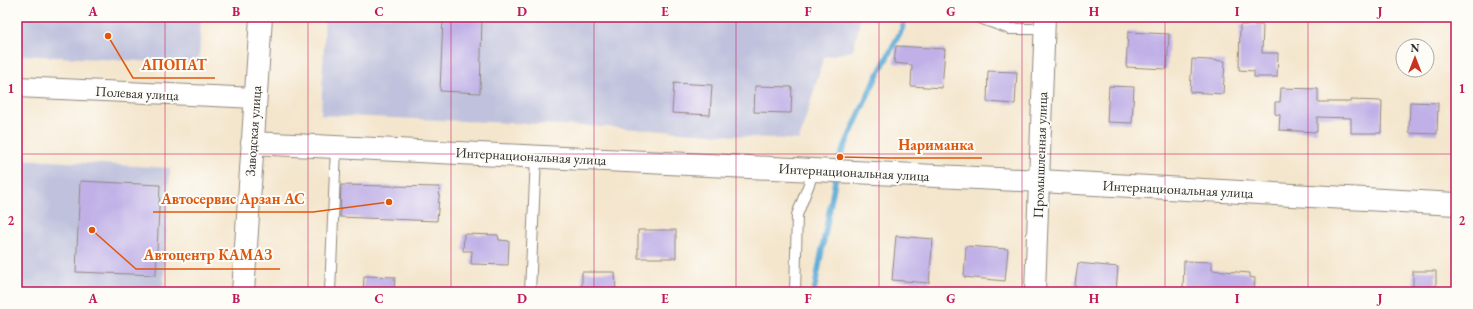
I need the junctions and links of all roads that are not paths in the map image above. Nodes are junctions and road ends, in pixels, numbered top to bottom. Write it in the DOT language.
graph roads {
  1 [pos="260,17"];
  2 [pos="977,17"];
  3 [pos="1044,23"];
  4 [pos="17,87"];
  5 [pos="256,98"];
  6 [pos="252,142"];
  7 [pos="336,147"];
  8 [pos="536,157"];
  9 [pos="814,171"];
  10 [pos="1040,181"];
  11 [pos="1456,204"];
  12 [pos="243,292"];
  13 [pos="330,292"];
  14 [pos="530,292"];
  15 [pos="795,292"];
  16 [pos="1035,292"];
  1 -- 5 [label="street, Заводская улица"];
  2 -- 3 [label="lane"];
  3 -- 10 [label="street, Промышленная улица"];
  4 -- 5 [label="street, Полевая улица"];
  5 -- 6 [label="street, Заводская улица"];
  6 -- 7 [label="street, Интернациональная улица"];
  6 -- 12 [label="street, Заводская улица"];
  7 -- 8 [label="street, Интернациональная улица"];
  7 -- 13 [label="lane"];
  8 -- 9 [label="street, Интернациональная улица"];
  8 -- 14 [label="lane"];
  9 -- 10 [label="street, Интернациональная улица"];
  9 -- 15 [label="lane"];
  10 -- 11 [label="street, Интернациональная улица"];
  10 -- 16 [label="street, Промышленная улица"];
}
